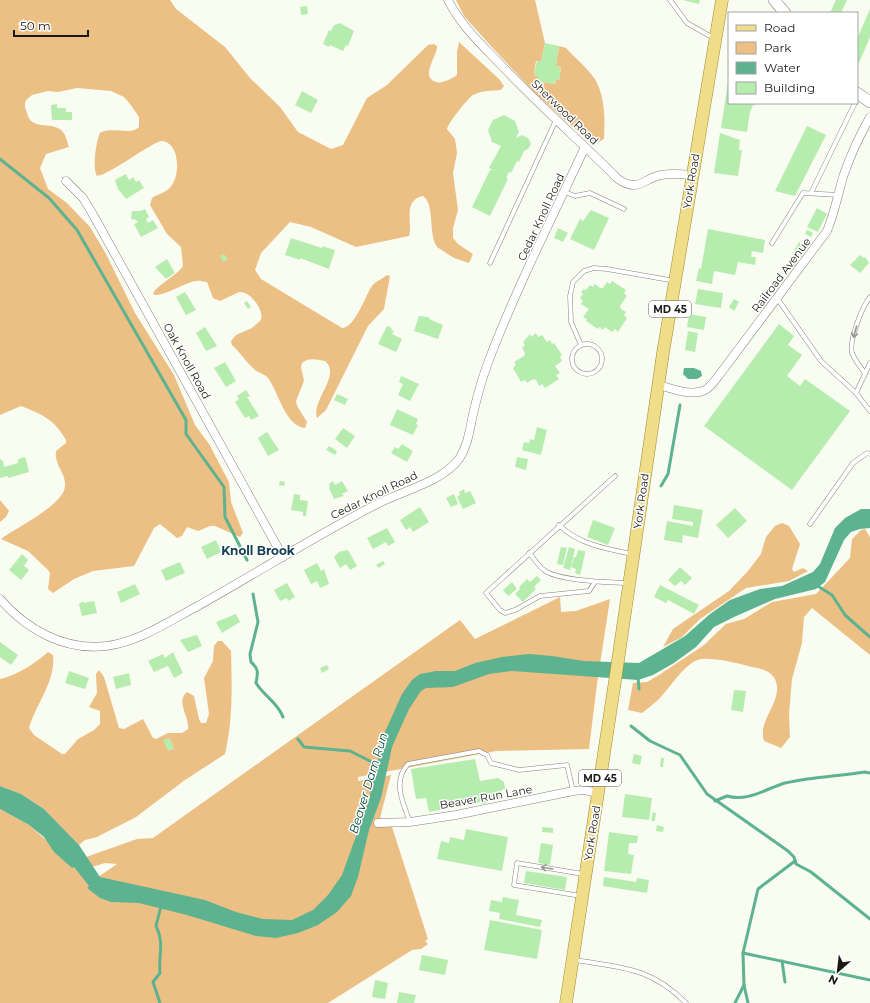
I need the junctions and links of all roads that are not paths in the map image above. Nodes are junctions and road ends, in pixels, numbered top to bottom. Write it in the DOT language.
graph roads {
  1 [pos="448,0"];
  2 [pos="670,0"];
  3 [pos="722,0"];
  4 [pos="774,0"];
  5 [pos="784,12"];
  6 [pos="715,40"];
  7 [pos="858,98"];
  8 [pos="870,102"];
  9 [pos="854,104"];
  10 [pos="870,117"];
  11 [pos="556,120"];
  12 [pos="585,147"];
  13 [pos="692,175"];
  14 [pos="66,181"];
  15 [pos="565,192"];
  16 [pos="811,193"];
  17 [pos="839,195"];
  18 [pos="624,209"];
  19 [pos="772,243"];
  20 [pos="490,263"];
  21 [pos="675,281"];
  22 [pos="870,297"];
  23 [pos="777,298"];
  24 [pos="581,346"];
  25 [pos="870,363"];
  26 [pos="865,374"];
  27 [pos="658,385"];
  28 [pos="856,394"];
  29 [pos="870,411"];
  30 [pos="870,454"];
  31 [pos="615,476"];
  32 [pos="810,524"];
  33 [pos="559,525"];
  34 [pos="529,553"];
  35 [pos="634,554"];
  36 [pos="282,556"];
  37 [pos="595,582"];
  38 [pos="629,583"];
  39 [pos="0,598"];
  40 [pos="573,791"];
  41 [pos="598,793"];
  42 [pos="410,822"];
  43 [pos="378,823"];
  44 [pos="586,875"];
  45 [pos="582,896"];
  46 [pos="572,960"];
  47 [pos="566,1003"];
  48 [pos="686,1003"];
  1 -- 11 [label="street, Sherwood Road"];
  2 -- 6 [label="lane"];
  3 -- 6 [label="main road, York Road / MD 45"];
  4 -- 5 [label="street"];
  6 -- 13 [label="main road, York Road / MD 45"];
  7 -- 8 [label="street"];
  9 -- 16 [label="lane"];
  10 -- 17 [label="street, Railroad Avenue"];
  11 -- 12 [label="street, Sherwood Road"];
  11 -- 20 [label="lane"];
  12 -- 13 [label="street, Sherwood Road"];
  12 -- 15 [label="street, Cedar Knoll Road"];
  13 -- 21 [label="main road, York Road / MD 45"];
  14 -- 36 [label="street, Oak Knoll Road"];
  15 -- 18 [label="lane"];
  15 -- 36 [label="street, Cedar Knoll Road"];
  16 -- 17 [label="lane"];
  16 -- 19 [label="lane"];
  17 -- 23 [label="street, Railroad Avenue"];
  21 -- 24 [label="lane"];
  21 -- 27 [label="main road, York Road / MD 45"];
  22 -- 26 [label="lane, one-way"];
  23 -- 27 [label="street, Railroad Avenue"];
  23 -- 28 [label="lane"];
  24 -- 24 [label="lane"];
  25 -- 26 [label="lane"];
  26 -- 28 [label="lane"];
  27 -- 35 [label="main road, York Road / MD 45"];
  28 -- 29 [label="lane"];
  30 -- 32 [label="lane"];
  31 -- 33 [label="lane"];
  33 -- 34 [label="lane"];
  33 -- 35 [label="lane"];
  34 -- 37 [label="lane"];
  34 -- 37 [label="lane"];
  35 -- 38 [label="main road, York Road / MD 45"];
  36 -- 39 [label="street, Cedar Knoll Road"];
  37 -- 38 [label="lane"];
  38 -- 41 [label="main road, York Road / MD 45"];
  40 -- 41 [label="street, Beaver Run Lane"];
  40 -- 42 [label="street, Beaver Run Lane"];
  40 -- 42 [label="lane"];
  41 -- 44 [label="main road, York Road / MD 45"];
  42 -- 43 [label="street, Beaver Run Lane"];
  44 -- 45 [label="main road, York Road / MD 45"];
  44 -- 45 [label="lane, one-way"];
  45 -- 46 [label="main road, York Road / MD 45"];
  46 -- 47 [label="main road, York Road / MD 45"];
  46 -- 48 [label="lane"];
}
